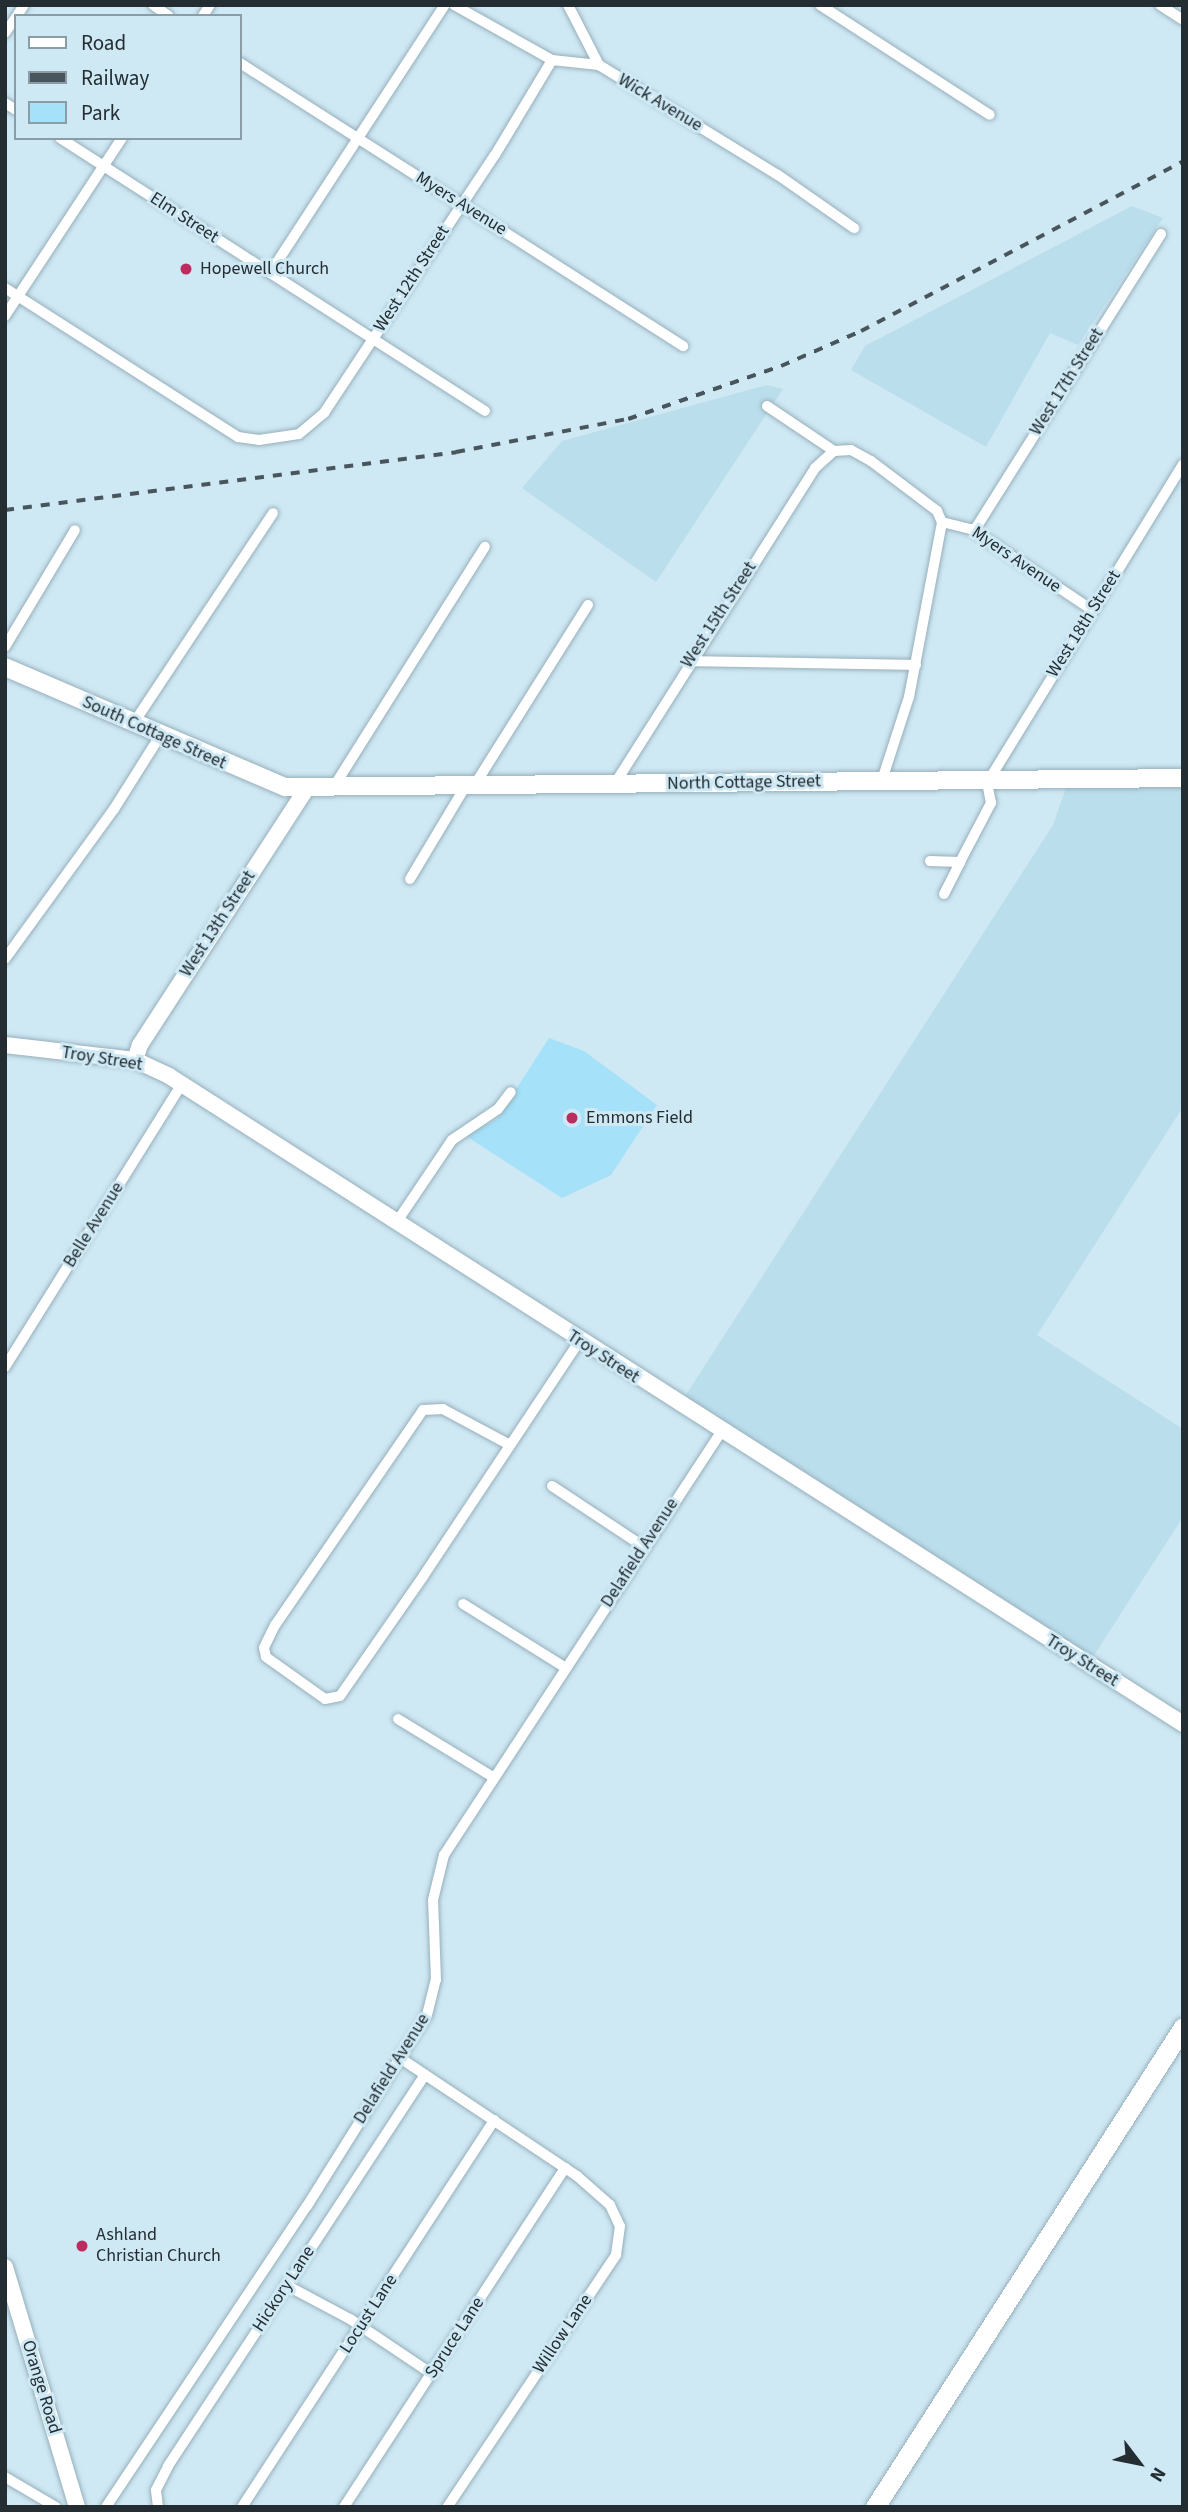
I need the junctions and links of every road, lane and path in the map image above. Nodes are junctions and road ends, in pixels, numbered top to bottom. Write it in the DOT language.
graph roads {
  1 [pos="445,5"];
  2 [pos="454,5"];
  3 [pos="568,5"];
  4 [pos="820,5"];
  5 [pos="1160,5"];
  6 [pos="1183,20"];
  7 [pos="552,60"];
  8 [pos="242,63"];
  9 [pos="598,65"];
  10 [pos="990,114"];
  11 [pos="357,139"];
  12 [pos="63,140"];
  13 [pos="121,140"];
  14 [pos="104,166"];
  15 [pos="461,204"];
  16 [pos="854,228"];
  17 [pos="1161,234"];
  18 [pos="270,273"];
  19 [pos="5,288"];
  20 [pos="19,296"];
  21 [pos="5,316"];
  22 [pos="372,339"];
  23 [pos="682,346"];
  24 [pos="767,407"];
  25 [pos="485,411"];
  26 [pos="834,451"];
  27 [pos="1183,466"];
  28 [pos="273,513"];
  29 [pos="942,522"];
  30 [pos="75,530"];
  31 [pos="974,531"];
  32 [pos="485,547"];
  33 [pos="588,605"];
  34 [pos="1091,610"];
  35 [pos="5,647"];
  36 [pos="689,661"];
  37 [pos="916,665"];
  38 [pos="5,667"];
  39 [pos="132,724"];
  40 [pos="160,736"];
  41 [pos="1183,778"];
  42 [pos="882,780"];
  43 [pos="987,783"];
  44 [pos="614,785"];
  45 [pos="469,786"];
  46 [pos="306,789"];
  47 [pos="331,789"];
  48 [pos="930,861"];
  49 [pos="961,862"];
  50 [pos="410,878"];
  51 [pos="944,894"];
  52 [pos="5,958"];
  53 [pos="5,1045"];
  54 [pos="135,1060"];
  55 [pos="182,1084"];
  56 [pos="511,1092"];
  57 [pos="396,1223"];
  58 [pos="579,1342"];
  59 [pos="5,1367"];
  60 [pos="721,1432"];
  61 [pos="510,1445"];
  62 [pos="552,1486"];
  63 [pos="644,1547"];
  64 [pos="463,1604"];
  65 [pos="566,1668"];
  66 [pos="398,1719"];
  67 [pos="1183,1724"];
  68 [pos="493,1777"];
  69 [pos="1183,2027"];
  70 [pos="400,2058"];
  71 [pos="424,2076"];
  72 [pos="494,2120"];
  73 [pos="565,2168"];
  74 [pos="5,2267"];
  75 [pos="286,2286"];
  76 [pos="361,2326"];
  77 [pos="432,2374"];
  78 [pos="5,2477"];
  79 [pos="56,2507"];
  80 [pos="77,2507"];
  81 [pos="106,2507"];
  82 [pos="158,2507"];
  83 [pos="242,2507"];
  84 [pos="344,2507"];
  85 [pos="447,2507"];
  86 [pos="875,2507"];
  1 -- 11 [label="street"];
  2 -- 7 [label="street, Wick Avenue"];
  3 -- 9 [label="street"];
  4 -- 10 [label="street"];
  5 -- 6 [label="street"];
  7 -- 9 [label="street, Wick Avenue"];
  7 -- 15 [label="street, West 12th Street"];
  8 -- 11 [label="street, Myers Avenue"];
  9 -- 16 [label="street, Wick Avenue"];
  11 -- 15 [label="street, Myers Avenue"];
  11 -- 18 [label="street"];
  12 -- 14 [label="street, Elm Street"];
  13 -- 14 [label="street"];
  14 -- 18 [label="street, Elm Street"];
  14 -- 20 [label="street"];
  15 -- 22 [label="street, West 12th Street"];
  15 -- 23 [label="street, Myers Avenue"];
  17 -- 31 [label="street, West 17th Street"];
  18 -- 22 [label="street, Elm Street"];
  19 -- 20 [label="street"];
  20 -- 21 [label="street"];
  20 -- 22 [label="street, West 12th Street"];
  22 -- 25 [label="street, Elm Street"];
  24 -- 26 [label="street"];
  26 -- 29 [label="street"];
  26 -- 36 [label="street, West 15th Street"];
  27 -- 34 [label="street, West 18th Street"];
  28 -- 39 [label="street"];
  29 -- 31 [label="street, Myers Avenue"];
  29 -- 37 [label="street"];
  30 -- 35 [label="street"];
  31 -- 34 [label="street, Myers Avenue"];
  32 -- 47 [label="street"];
  33 -- 45 [label="street"];
  34 -- 43 [label="street, West 18th Street"];
  36 -- 37 [label="street"];
  36 -- 44 [label="street, West 15th Street"];
  37 -- 42 [label="street"];
  38 -- 39 [label="main road, South Cottage Street"];
  39 -- 40 [label="main road, South Cottage Street"];
  40 -- 46 [label="main road, South Cottage Street"];
  40 -- 52 [label="street"];
  41 -- 43 [label="main road, North Cottage Street"];
  42 -- 43 [label="main road, North Cottage Street"];
  42 -- 44 [label="main road, North Cottage Street"];
  43 -- 49 [label="street"];
  44 -- 45 [label="main road, North Cottage Street"];
  45 -- 47 [label="main road, North Cottage Street"];
  45 -- 50 [label="street"];
  46 -- 47 [label="main road, North Cottage Street"];
  46 -- 54 [label="main road, West 13th Street"];
  48 -- 49 [label="street"];
  49 -- 51 [label="street"];
  53 -- 54 [label="main road, Troy Street"];
  54 -- 55 [label="main road, Troy Street"];
  55 -- 57 [label="main road, Troy Street"];
  55 -- 59 [label="street, Belle Avenue"];
  56 -- 57 [label="street"];
  57 -- 58 [label="main road, Troy Street"];
  58 -- 60 [label="main road, Troy Street"];
  58 -- 61 [label="street"];
  60 -- 63 [label="street, Delafield Avenue"];
  60 -- 67 [label="main road, Troy Street"];
  61 -- 61 [label="street"];
  62 -- 63 [label="street"];
  63 -- 65 [label="street, Delafield Avenue"];
  64 -- 65 [label="street"];
  65 -- 68 [label="street, Delafield Avenue"];
  66 -- 68 [label="street"];
  68 -- 70 [label="street, Delafield Avenue"];
  69 -- 86 [label="highway"];
  70 -- 71 [label="street, Willow Lane"];
  70 -- 81 [label="street, Delafield Avenue"];
  71 -- 72 [label="street, Willow Lane"];
  71 -- 75 [label="street, Hickory Lane"];
  72 -- 73 [label="street, Willow Lane"];
  72 -- 76 [label="street, Locust Lane"];
  73 -- 77 [label="street, Spruce Lane"];
  73 -- 85 [label="street, Willow Lane"];
  74 -- 80 [label="main road, Orange Road"];
  75 -- 76 [label="street"];
  75 -- 82 [label="street, Hickory Lane"];
  76 -- 77 [label="street"];
  76 -- 83 [label="street, Locust Lane"];
  77 -- 84 [label="street, Spruce Lane"];
  78 -- 79 [label="street"];
}
